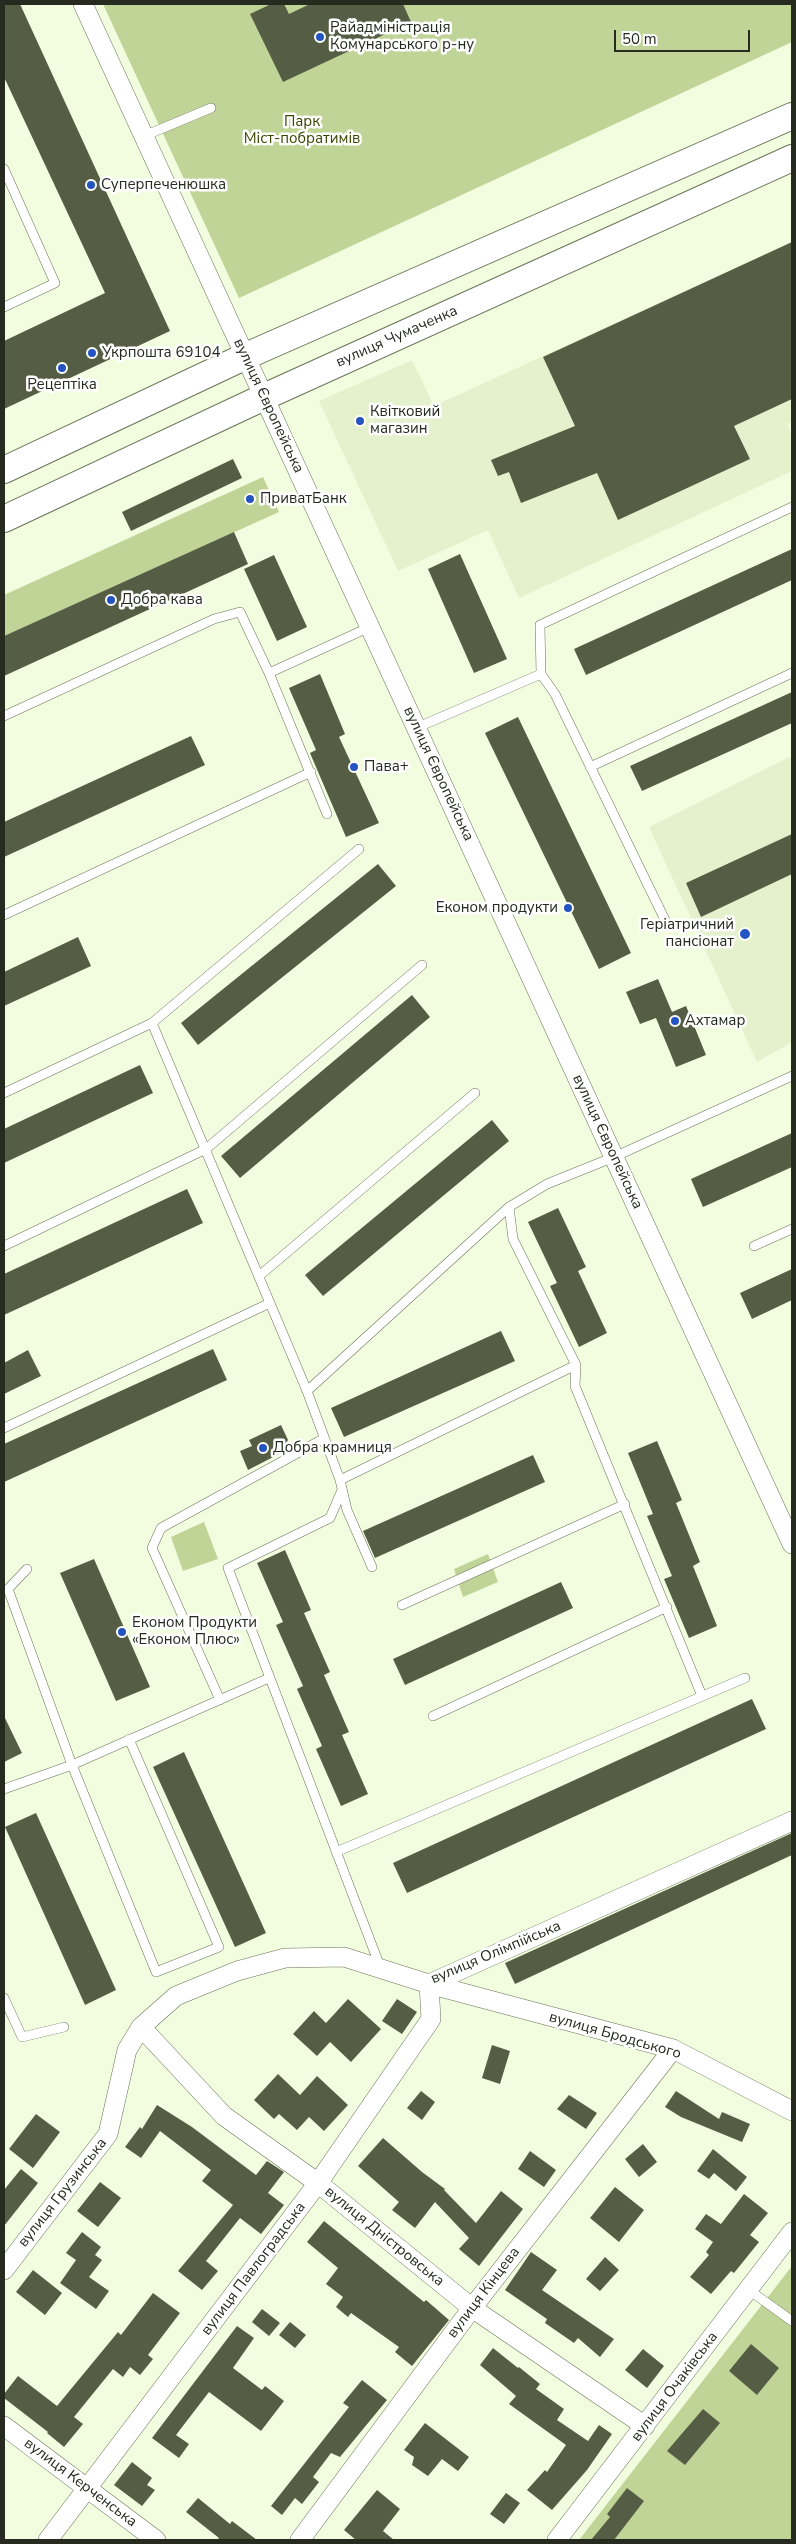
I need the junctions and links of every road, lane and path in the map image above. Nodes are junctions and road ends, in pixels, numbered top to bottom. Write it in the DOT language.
graph roads {
  1 [pos="83,4"];
  2 [pos="211,108"];
  3 [pos="792,116"];
  4 [pos="144,136"];
  5 [pos="792,158"];
  6 [pos="4,169"];
  7 [pos="4,307"];
  8 [pos="246,356"];
  9 [pos="264,397"];
  10 [pos="4,470"];
  11 [pos="792,507"];
  12 [pos="4,519"];
  13 [pos="370,627"];
  14 [pos="269,673"];
  15 [pos="792,673"];
  16 [pos="541,674"];
  17 [pos="4,716"];
  18 [pos="416,728"];
  19 [pos="590,767"];
  20 [pos="311,772"];
  21 [pos="327,814"];
  22 [pos="359,849"];
  23 [pos="4,915"];
  24 [pos="665,920"];
  25 [pos="422,965"];
  26 [pos="152,1023"];
  27 [pos="792,1076"];
  28 [pos="4,1093"];
  29 [pos="475,1093"];
  30 [pos="206,1149"];
  31 [pos="614,1157"];
  32 [pos="509,1207"];
  33 [pos="792,1229"];
  34 [pos="4,1246"];
  35 [pos="754,1246"];
  36 [pos="259,1276"];
  37 [pos="270,1303"];
  38 [pos="576,1365"];
  39 [pos="307,1391"];
  40 [pos="4,1428"];
  41 [pos="323,1439"];
  42 [pos="340,1480"];
  43 [pos="342,1490"];
  44 [pos="625,1504"];
  45 [pos="792,1544"];
  46 [pos="372,1567"];
  47 [pos="27,1569"];
  48 [pos="402,1604"];
  49 [pos="667,1607"];
  50 [pos="269,1678"];
  51 [pos="745,1678"];
  52 [pos="702,1696"];
  53 [pos="220,1700"];
  54 [pos="434,1716"];
  55 [pos="129,1739"];
  56 [pos="72,1765"];
  57 [pos="4,1789"];
  58 [pos="792,1821"];
  59 [pos="336,1852"];
  60 [pos="381,1969"];
  61 [pos="429,1984"];
  62 [pos="4,1998"];
  63 [pos="64,2027"];
  64 [pos="140,2027"];
  65 [pos="673,2049"];
  66 [pos="792,2111"];
  67 [pos="318,2184"];
  68 [pos="792,2232"];
  69 [pos="4,2270"];
  70 [pos="749,2290"];
  71 [pos="472,2308"];
  72 [pos="792,2321"];
  73 [pos="4,2426"];
  74 [pos="645,2426"];
  75 [pos="90,2488"];
  76 [pos="48,2540"];
  77 [pos="156,2540"];
  78 [pos="300,2540"];
  79 [pos="557,2540"];
  1 -- 4 [label="street, вулиця Європейська"];
  2 -- 4 [label="lane"];
  3 -- 8 [label="street"];
  4 -- 8 [label="street, вулиця Європейська"];
  5 -- 9 [label="street, вулиця Чумаченка"];
  6 -- 7 [label="lane"];
  8 -- 9 [label="street, вулиця Європейська"];
  8 -- 10 [label="street"];
  9 -- 12 [label="street, вулиця Чумаченка"];
  9 -- 13 [label="street, вулиця Європейська"];
  11 -- 16 [label="lane"];
  13 -- 14 [label="lane"];
  13 -- 18 [label="street, вулиця Європейська"];
  14 -- 17 [label="lane"];
  14 -- 20 [label="lane"];
  15 -- 19 [label="lane"];
  16 -- 18 [label="lane"];
  16 -- 19 [label="lane"];
  18 -- 31 [label="street, вулиця Європейська"];
  19 -- 24 [label="lane"];
  20 -- 21 [label="lane"];
  20 -- 23 [label="lane"];
  22 -- 26 [label="lane"];
  25 -- 30 [label="lane"];
  26 -- 28 [label="lane"];
  26 -- 30 [label="lane"];
  27 -- 31 [label="lane"];
  29 -- 36 [label="lane"];
  30 -- 34 [label="lane"];
  30 -- 36 [label="lane"];
  31 -- 32 [label="lane"];
  31 -- 45 [label="street, вулиця Європейська"];
  32 -- 38 [label="lane"];
  32 -- 39 [label="lane"];
  33 -- 35 [label="lane"];
  36 -- 37 [label="lane"];
  37 -- 39 [label="lane"];
  37 -- 40 [label="lane"];
  38 -- 42 [label="lane"];
  38 -- 44 [label="lane"];
  39 -- 41 [label="lane"];
  41 -- 42 [label="lane"];
  41 -- 53 [label="lane"];
  42 -- 43 [label="lane"];
  43 -- 46 [label="lane"];
  43 -- 50 [label="lane"];
  44 -- 48 [label="lane"];
  44 -- 49 [label="lane"];
  47 -- 56 [label="lane"];
  49 -- 52 [label="lane"];
  49 -- 54 [label="lane"];
  50 -- 53 [label="lane"];
  50 -- 59 [label="lane"];
  51 -- 52 [label="lane"];
  52 -- 59 [label="lane"];
  53 -- 55 [label="lane"];
  55 -- 56 [label="lane"];
  55 -- 56 [label="lane"];
  56 -- 57 [label="lane"];
  58 -- 61 [label="street, вулиця Олімпійська"];
  59 -- 60 [label="lane"];
  60 -- 61 [label="street, вулиця Олімпійська"];
  60 -- 64 [label="street, вулиця Олімпійська"];
  61 -- 65 [label="street, вулиця Бродського"];
  61 -- 67 [label="street, вулиця Павлоградська"];
  62 -- 63 [label="lane"];
  64 -- 67 [label="street, вулиця Дністровська"];
  64 -- 69 [label="street, вулиця Грузинська"];
  65 -- 66 [label="street, вулиця Бродського"];
  65 -- 71 [label="street, вулиця Кінцева"];
  67 -- 71 [label="street, вулиця Дністровська"];
  67 -- 75 [label="street, вулиця Павлоградська"];
  68 -- 70 [label="street, вулиця Очаківська"];
  70 -- 72 [label="lane"];
  70 -- 74 [label="street, вулиця Очаківська"];
  71 -- 74 [label="street, вулиця Дністровська"];
  71 -- 78 [label="street, вулиця Кінцева"];
  73 -- 75 [label="street, вулиця Керченська"];
  74 -- 79 [label="street, вулиця Очаківська"];
  75 -- 76 [label="street, вулиця Павлоградська"];
  75 -- 77 [label="street, вулиця Керченська"];
}
